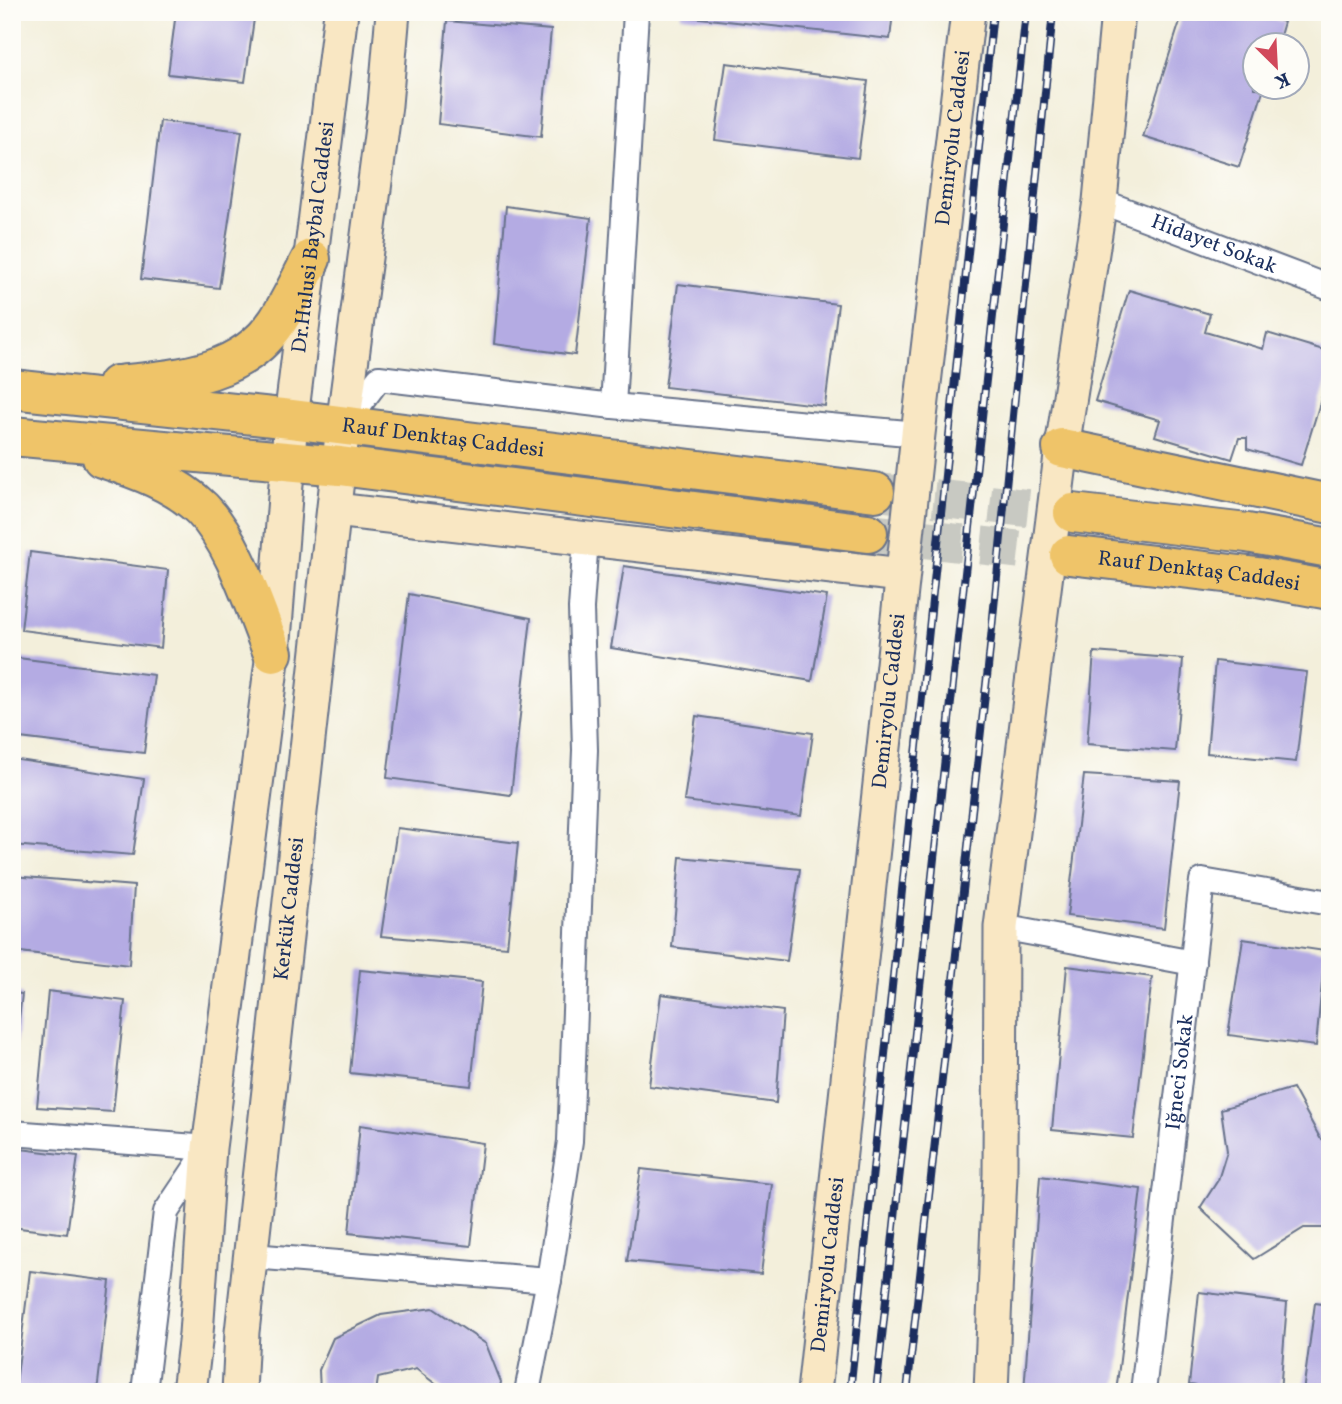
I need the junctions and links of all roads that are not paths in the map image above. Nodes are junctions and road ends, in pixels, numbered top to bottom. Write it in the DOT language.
graph roads {
  1 [pos="341,12"];
  2 [pos="393,12"];
  3 [pos="636,12"];
  4 [pos="968,12"];
  5 [pos="1118,12"];
  6 [pos="1100,201"];
  7 [pos="311,260"];
  8 [pos="1330,288"];
  9 [pos="21,390"];
  10 [pos="613,405"];
  11 [pos="291,419"];
  12 [pos="343,426"];
  13 [pos="918,434"];
  14 [pos="29,438"];
  15 [pos="1062,448"];
  16 [pos="287,461"];
  17 [pos="340,466"];
  18 [pos="875,492"];
  19 [pos="1330,504"];
  20 [pos="335,509"];
  21 [pos="1073,513"];
  22 [pos="868,533"];
  23 [pos="586,539"];
  24 [pos="1330,548"];
  25 [pos="1069,555"];
  26 [pos="902,575"];
  27 [pos="1330,590"];
  28 [pos="273,653"];
  29 [pos="1330,903"];
  30 [pos="1002,927"];
  31 [pos="1193,963"];
  32 [pos="12,1133"];
  33 [pos="209,1148"];
  34 [pos="252,1256"];
  35 [pos="549,1280"];
  36 [pos="144,1392"];
  37 [pos="189,1392"];
  38 [pos="239,1392"];
  39 [pos="527,1392"];
  40 [pos="814,1392"];
  41 [pos="991,1392"];
  42 [pos="1143,1392"];
  1 -- 7 [label="street, Dr.Hulusi Baybal Caddesi"];
  2 -- 12 [label="street"];
  3 -- 10 [label="street"];
  4 -- 13 [label="street, Demiryolu Caddesi"];
  5 -- 6 [label="street"];
  6 -- 8 [label="street, Hidayet Sokak"];
  6 -- 15 [label="street"];
  7 -- 9 [label="main road"];
  7 -- 11 [label="street, Dr.Hulusi Baybal Caddesi"];
  9 -- 11 [label="main road, Rauf Denktaş Caddesi"];
  10 -- 12 [label="street"];
  10 -- 13 [label="street"];
  11 -- 12 [label="main road, Rauf Denktaş Caddesi"];
  11 -- 16 [label="street, Dr.Hulusi Baybal Caddesi"];
  12 -- 17 [label="street, Kerkük Caddesi"];
  12 -- 18 [label="main road, Rauf Denktaş Caddesi"];
  13 -- 26 [label="street, Demiryolu Caddesi"];
  14 -- 16 [label="main road, Rauf Denktaş Caddesi"];
  14 -- 28 [label="main road"];
  15 -- 19 [label="main road"];
  15 -- 30 [label="street"];
  16 -- 17 [label="main road, Rauf Denktaş Caddesi"];
  16 -- 28 [label="street"];
  17 -- 20 [label="street, Kerkük Caddesi"];
  17 -- 22 [label="main road, Rauf Denktaş Caddesi"];
  20 -- 23 [label="street"];
  20 -- 34 [label="street, Kerkük Caddesi"];
  21 -- 24 [label="main road, Rauf Denktaş Caddesi"];
  23 -- 26 [label="street"];
  23 -- 35 [label="street"];
  25 -- 27 [label="main road, Rauf Denktaş Caddesi"];
  26 -- 40 [label="street, Demiryolu Caddesi"];
  28 -- 33 [label="street"];
  29 -- 31 [label="street, Iğneci Sokak"];
  30 -- 31 [label="street"];
  30 -- 41 [label="street"];
  31 -- 42 [label="street, Iğneci Sokak"];
  32 -- 33 [label="street"];
  33 -- 36 [label="street"];
  33 -- 37 [label="street"];
  34 -- 35 [label="street"];
  34 -- 38 [label="street, Kerkük Caddesi"];
  35 -- 39 [label="street"];
}
